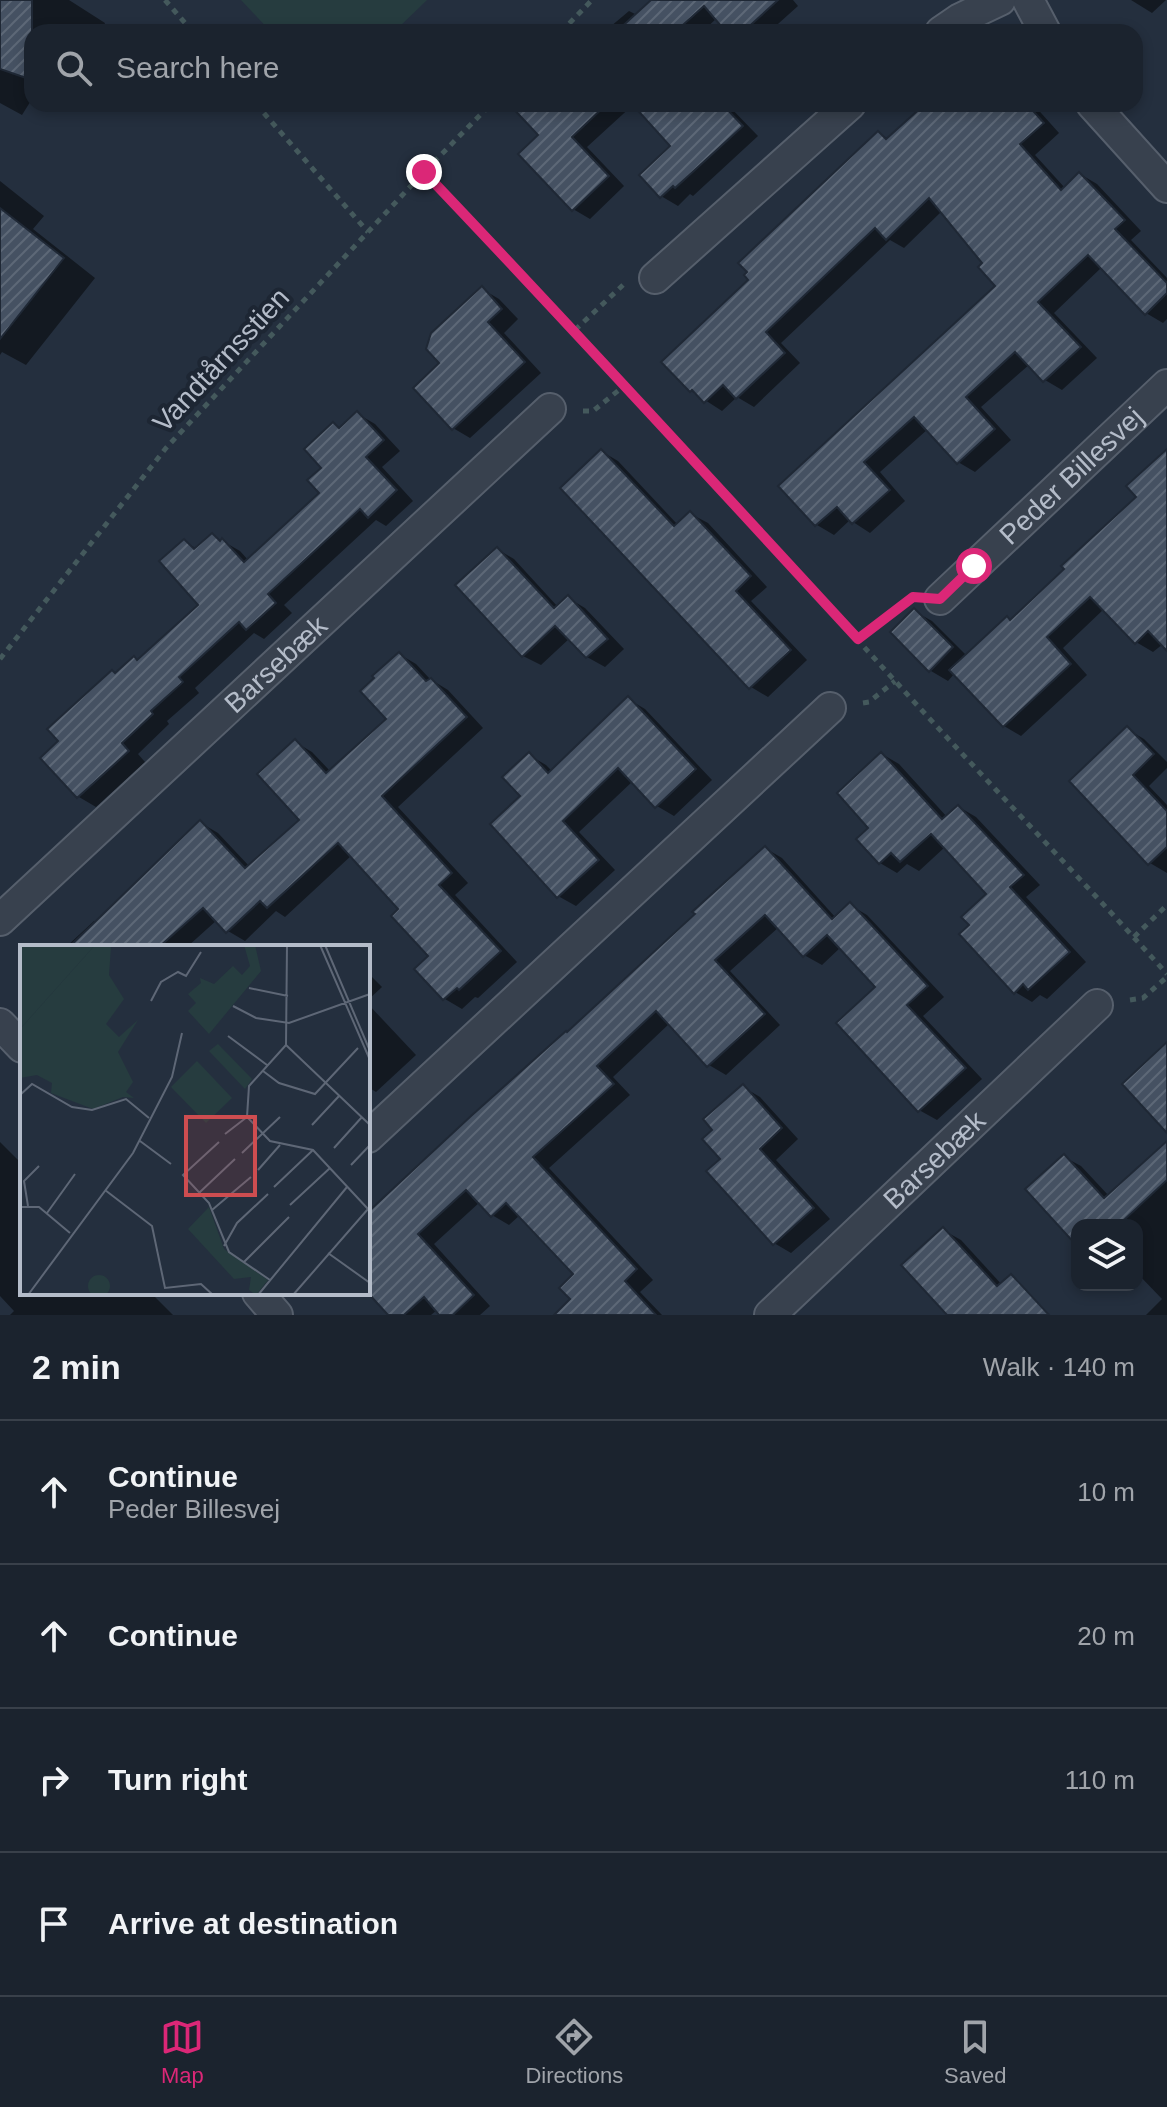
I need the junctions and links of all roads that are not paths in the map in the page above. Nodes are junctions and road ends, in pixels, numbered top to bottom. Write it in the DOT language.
graph roads {
  1 [pos="1000,0"];
  2 [pos="1028,0"];
  3 [pos="953,24"];
  4 [pos="1041,24"];
  5 [pos="841,112"];
  6 [pos="1099,112"];
  7 [pos="1167,187"];
  8 [pos="655,278"];
  9 [pos="1167,385"];
  10 [pos="550,409"];
  11 [pos="940,599"];
  12 [pos="830,708"];
  13 [pos="0,920"];
  14 [pos="1097,1005"];
  15 [pos="0,1024"];
  16 [pos="20,1045"];
  17 [pos="370,1135"];
  18 [pos="260,1295"];
  19 [pos="277,1315"];
  20 [pos="770,1315"];
  1 -- 3 [label="street"];
  2 -- 4 [label="street"];
  5 -- 8 [label="street"];
  6 -- 7 [label="street"];
  9 -- 11 [label="street, Peder Billesvej"];
  10 -- 13 [label="street, Barsebæk"];
  12 -- 17 [label="street"];
  14 -- 20 [label="street, Barsebæk"];
  15 -- 16 [label="street"];
  18 -- 19 [label="street"];
}
